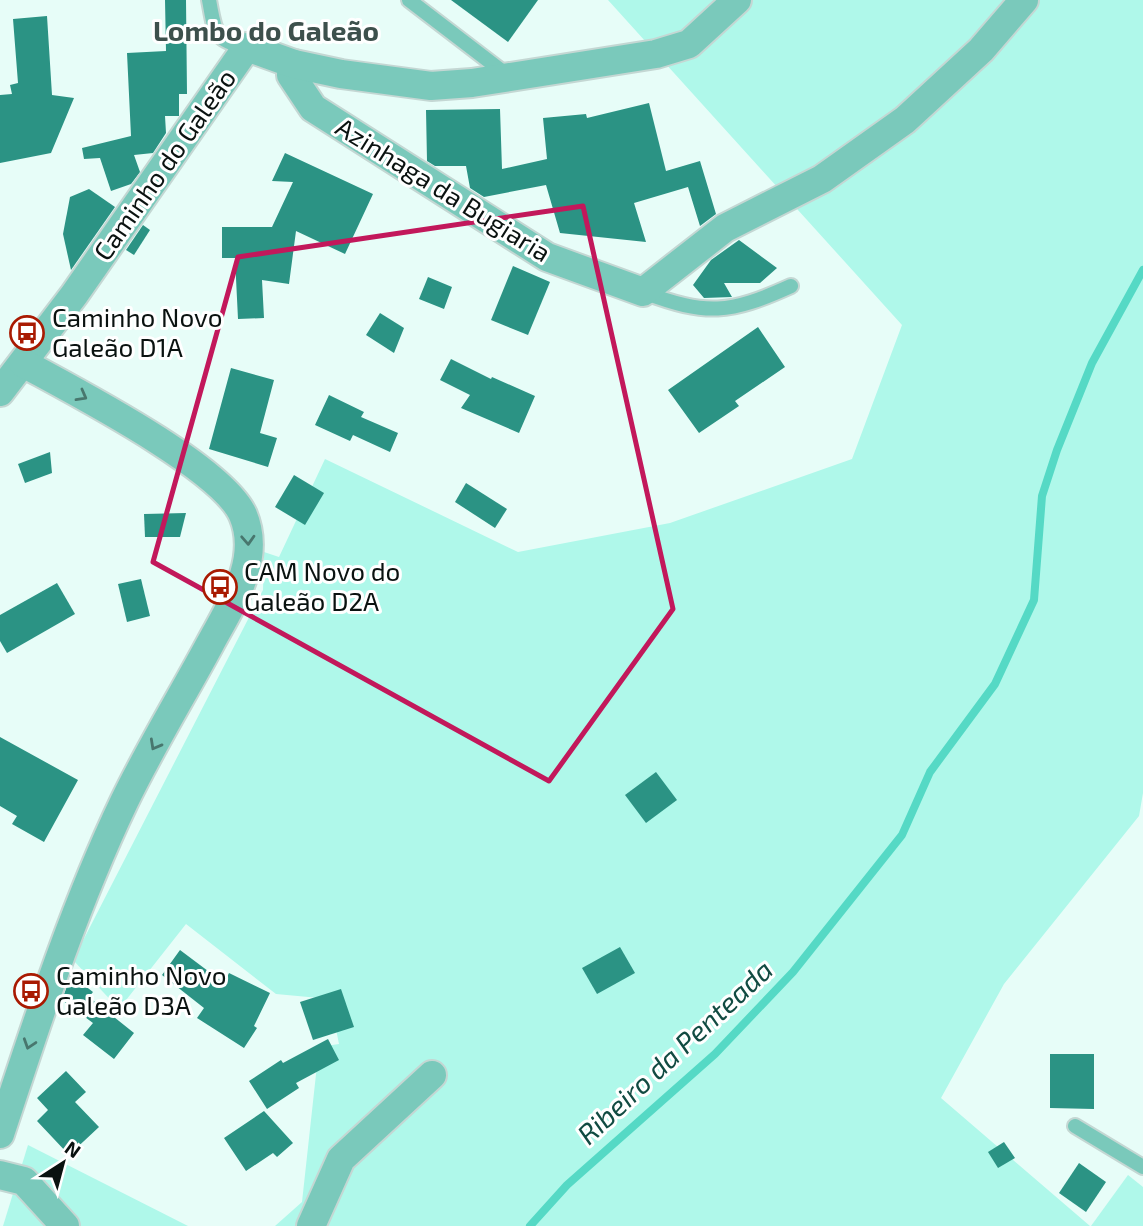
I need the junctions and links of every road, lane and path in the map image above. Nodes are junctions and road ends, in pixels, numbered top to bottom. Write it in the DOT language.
graph roads {
  1 [pos="209,0"];
  2 [pos="409,0"];
  3 [pos="1024,0"];
  4 [pos="724,4"];
  5 [pos="247,47"];
  6 [pos="294,64"];
  7 [pos="511,78"];
  8 [pos="791,286"];
  9 [pos="643,292"];
  10 [pos="23,363"];
  11 [pos="0,392"];
  12 [pos="432,1075"];
  13 [pos="1075,1126"];
  14 [pos="0,1134"];
  15 [pos="1143,1167"];
  16 [pos="0,1175"];
  17 [pos="65,1226"];
  18 [pos="311,1226"];
  1 -- 5 [label="lane"];
  2 -- 7 [label="lane"];
  3 -- 9 [label="street"];
  4 -- 7 [label="street, Caminho do Galeão"];
  5 -- 6 [label="street, Caminho do Galeão"];
  5 -- 10 [label="street, Caminho do Galeão"];
  6 -- 7 [label="street, Caminho do Galeão"];
  6 -- 9 [label="street, Azinhaga da Bugiaria"];
  8 -- 9 [label="lane"];
  10 -- 11 [label="street, Caminho do Galeão"];
  10 -- 14 [label="street, one-way"];
  12 -- 18 [label="street"];
  13 -- 15 [label="lane"];
  16 -- 17 [label="street"];
}
